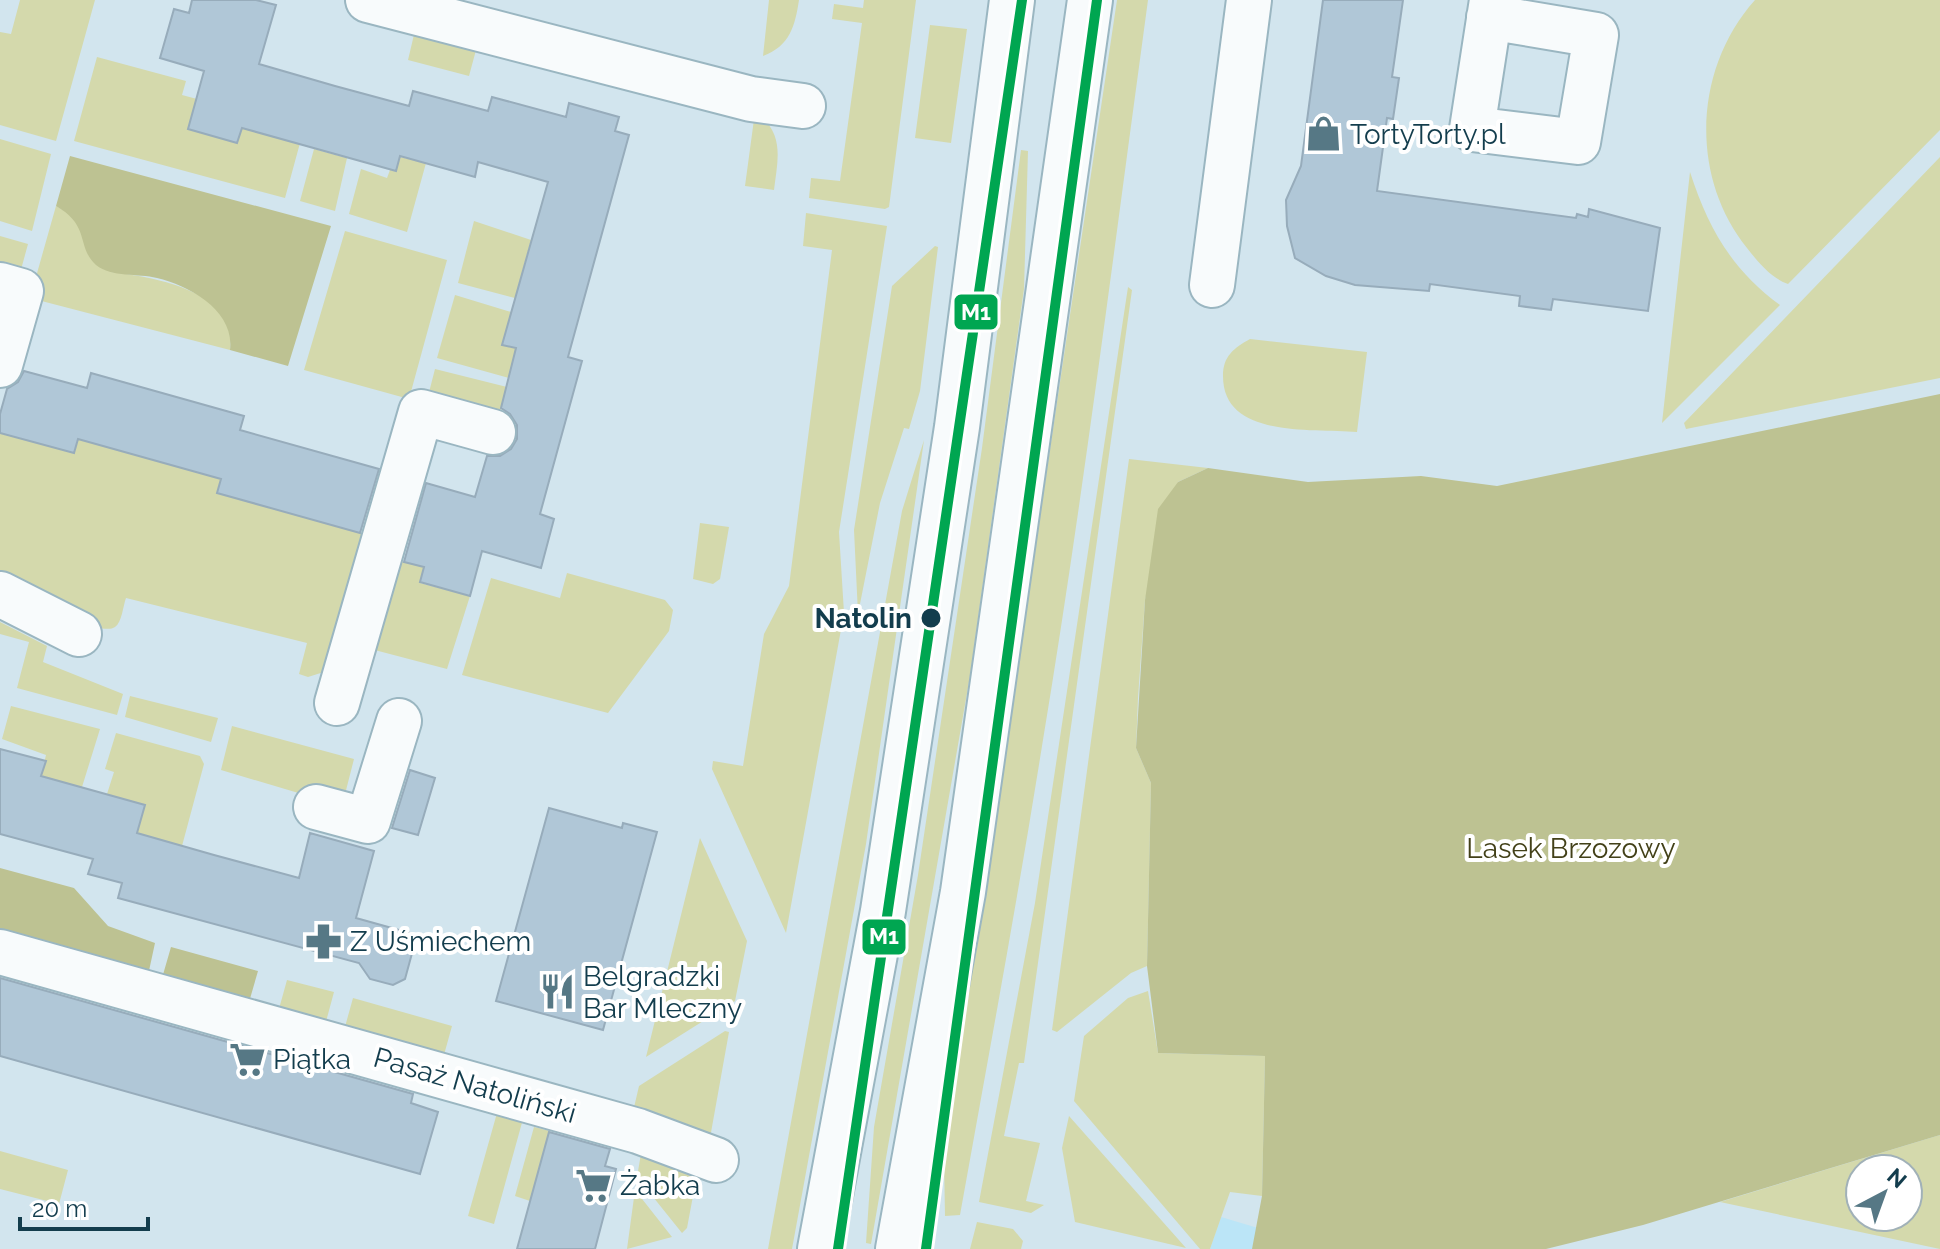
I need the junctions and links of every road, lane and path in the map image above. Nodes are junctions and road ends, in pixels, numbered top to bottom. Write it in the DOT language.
graph roads {
  1 [pos="368,0"];
  2 [pos="1012,0"];
  3 [pos="1090,0"];
  4 [pos="1249,0"];
  5 [pos="803,106"];
  6 [pos="0,285"];
  7 [pos="1212,285"];
  8 [pos="0,365"];
  9 [pos="493,432"];
  10 [pos="0,594"];
  11 [pos="79,634"];
  12 [pos="337,703"];
  13 [pos="399,721"];
  14 [pos="316,807"];
  15 [pos="0,952"];
  16 [pos="716,1160"];
  17 [pos="820,1249"];
  18 [pos="898,1249"];
  1 -- 5 [label="street"];
  2 -- 17 [label="street"];
  3 -- 18 [label="street"];
  4 -- 7 [label="street"];
  6 -- 8 [label="street"];
  9 -- 12 [label="street"];
  10 -- 11 [label="street"];
  13 -- 14 [label="street"];
  15 -- 16 [label="street, Pasaż Natoliński"];
}
